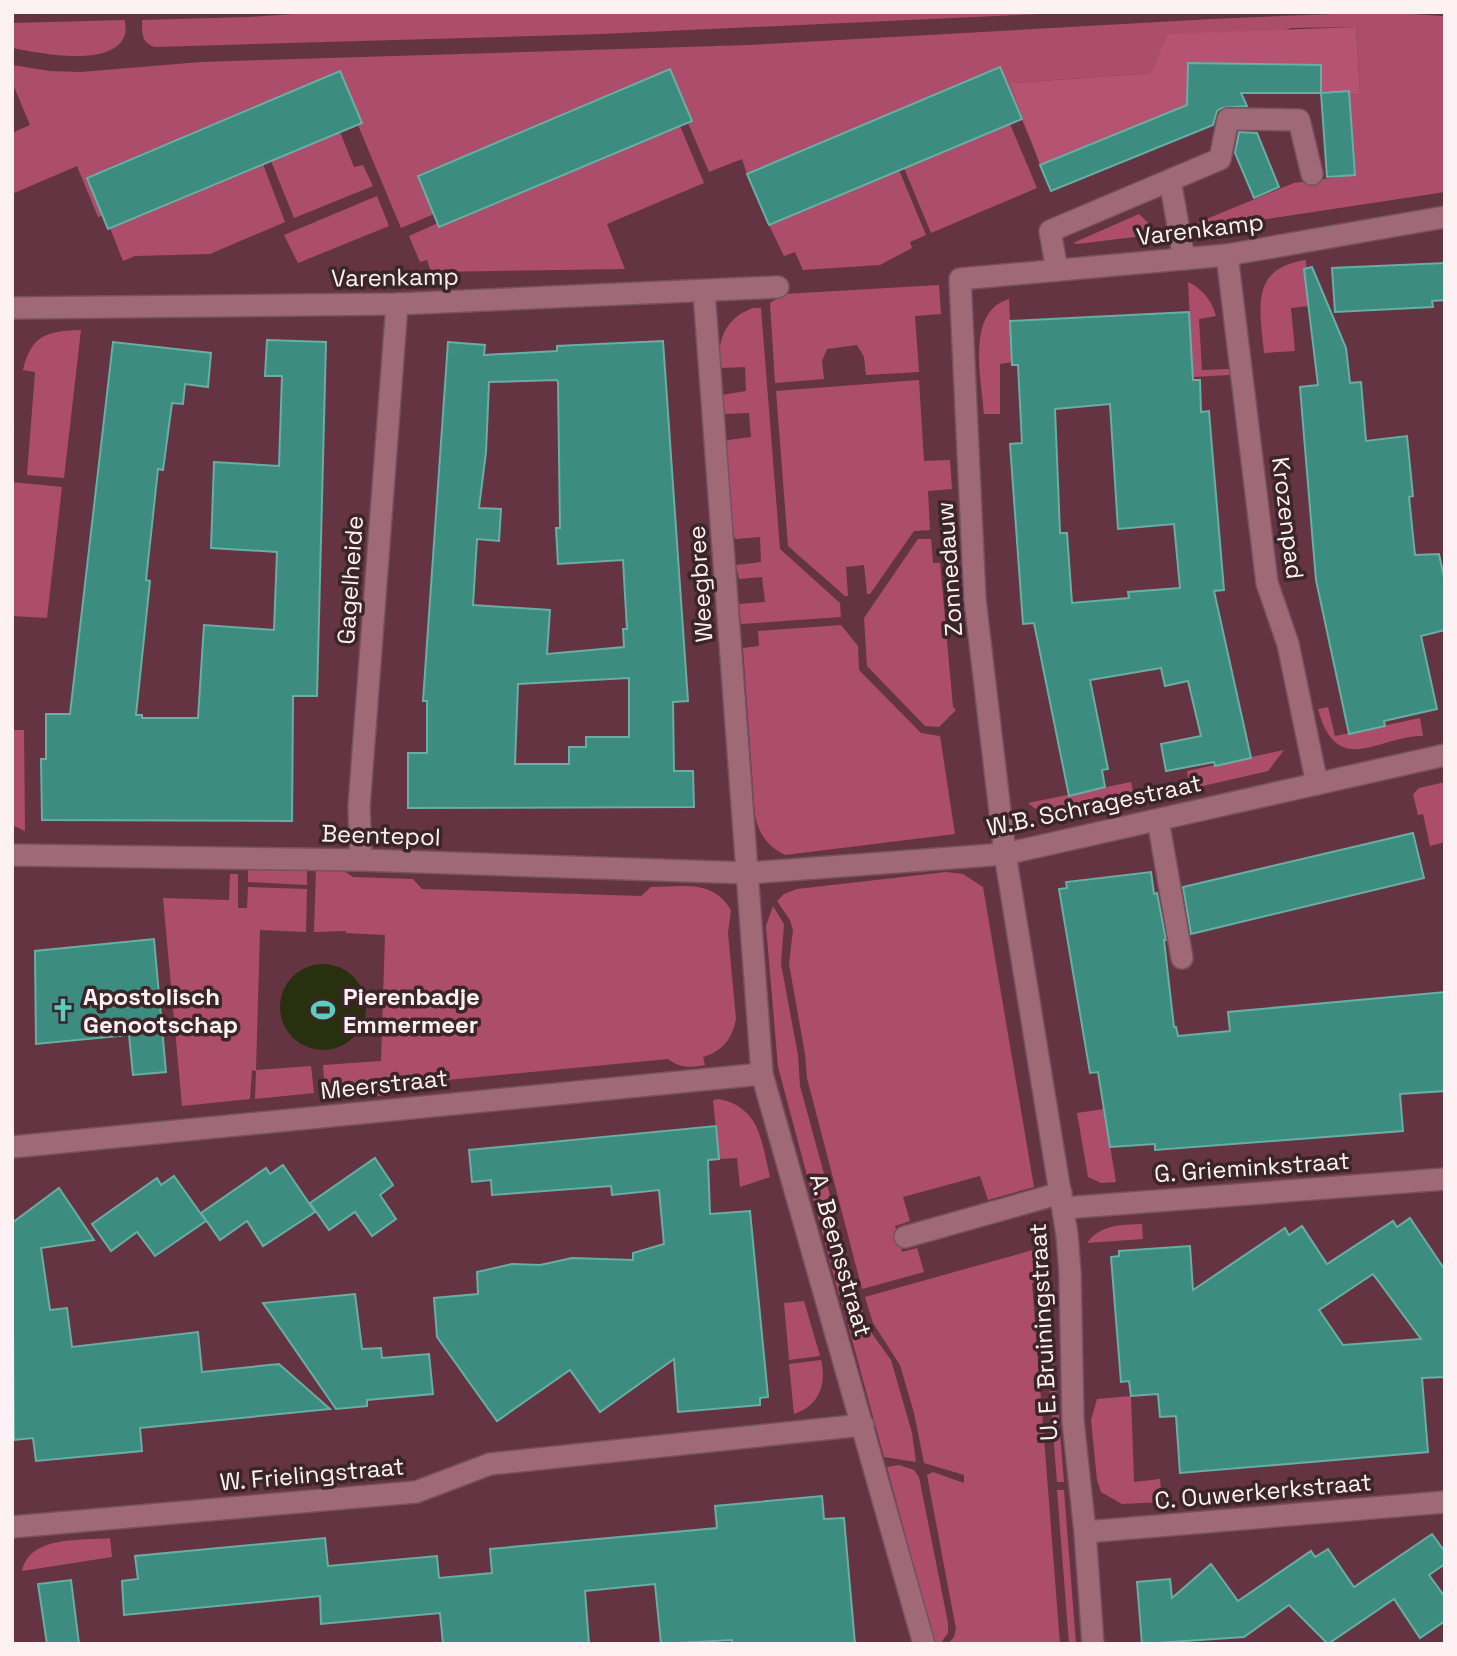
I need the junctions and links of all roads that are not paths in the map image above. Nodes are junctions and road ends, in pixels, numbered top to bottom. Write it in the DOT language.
graph roads {
  1 [pos="1312,174"];
  2 [pos="1170,180"];
  3 [pos="1445,217"];
  4 [pos="1227,255"];
  5 [pos="1184,259"];
  6 [pos="1057,270"];
  7 [pos="960,279"];
  8 [pos="778,287"];
  9 [pos="704,292"];
  10 [pos="397,304"];
  11 [pos="12,308"];
  12 [pos="1445,755"];
  13 [pos="1317,784"];
  14 [pos="1158,820"];
  15 [pos="1005,854"];
  16 [pos="12,855"];
  17 [pos="361,860"];
  18 [pos="748,873"];
  19 [pos="1182,958"];
  20 [pos="762,1074"];
  21 [pos="12,1146"];
  22 [pos="1445,1179"];
  23 [pos="1062,1201"];
  24 [pos="905,1237"];
  25 [pos="863,1425"];
  26 [pos="1445,1502"];
  27 [pos="12,1527"];
  28 [pos="1085,1532"];
  29 [pos="925,1644"];
  30 [pos="1093,1644"];
  1 -- 2 [label="street"];
  2 -- 5 [label="street"];
  2 -- 6 [label="street"];
  3 -- 4 [label="street, Varenkamp"];
  4 -- 5 [label="street, Varenkamp"];
  4 -- 13 [label="street, Krozenpad"];
  5 -- 6 [label="street, Varenkamp"];
  6 -- 7 [label="street, Varenkamp"];
  7 -- 15 [label="street, Zonnedauw"];
  8 -- 9 [label="street, Varenkamp"];
  9 -- 10 [label="street, Varenkamp"];
  9 -- 18 [label="street, Weegbree"];
  10 -- 11 [label="street, Varenkamp"];
  10 -- 17 [label="street, Gagelheide"];
  12 -- 13 [label="street, W.B. Schragestraat"];
  13 -- 14 [label="street, W.B. Schragestraat"];
  14 -- 15 [label="street, W.B. Schragestraat"];
  14 -- 19 [label="street"];
  15 -- 18 [label="street, W.B. Schragestraat"];
  15 -- 23 [label="street, U. E. Bruiningstraat"];
  16 -- 17 [label="street, Beentepol"];
  17 -- 18 [label="street, Beentepol"];
  18 -- 20 [label="street, A. Beensstraat"];
  20 -- 21 [label="street, Meerstraat"];
  20 -- 25 [label="street, A. Beensstraat"];
  22 -- 23 [label="street, G. Grieminkstraat"];
  23 -- 24 [label="street, G. Grieminkstraat"];
  23 -- 28 [label="street, U. E. Bruiningstraat"];
  25 -- 27 [label="street, W. Frielingstraat"];
  25 -- 29 [label="street, A. Beensstraat"];
  26 -- 28 [label="street, C. Ouwerkerkstraat"];
  28 -- 30 [label="street, U. E. Bruiningstraat"];
}
